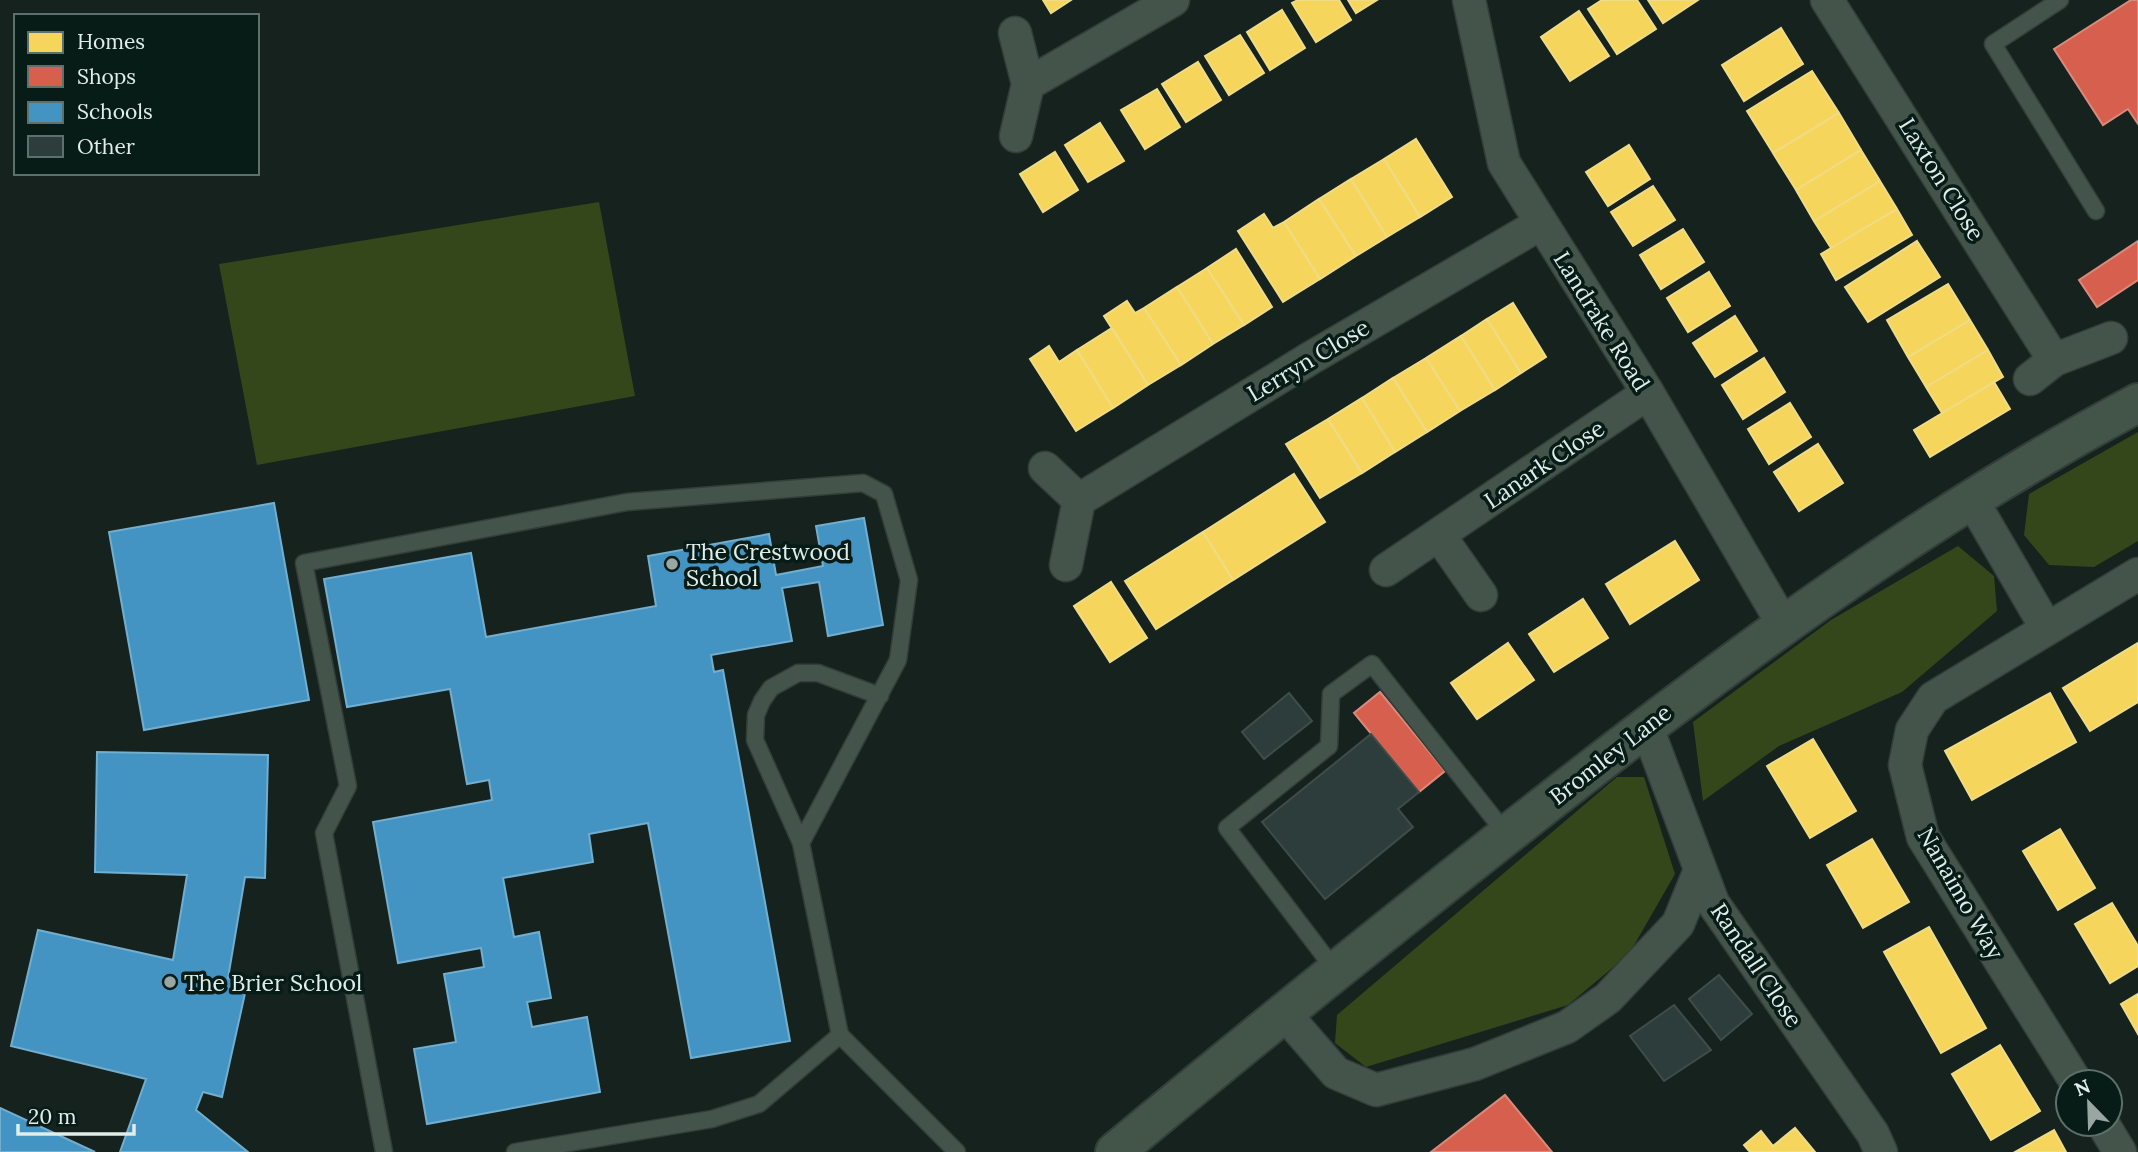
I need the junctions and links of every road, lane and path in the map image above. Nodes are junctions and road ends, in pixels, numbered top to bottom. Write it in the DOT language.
graph roads {
  1 [pos="1173,0"];
  2 [pos="1469,0"];
  3 [pos="1827,0"];
  4 [pos="2060,0"];
  5 [pos="1015,33"];
  6 [pos="1028,84"];
  7 [pos="1016,136"];
  8 [pos="2096,211"];
  9 [pos="1540,224"];
  10 [pos="2111,338"];
  11 [pos="1648,393"];
  12 [pos="2138,403"];
  13 [pos="1045,468"];
  14 [pos="1079,500"];
  15 [pos="1972,500"];
  16 [pos="1439,535"];
  17 [pos="1066,565"];
  18 [pos="1386,570"];
  19 [pos="2138,574"];
  20 [pos="1481,595"];
  21 [pos="1783,624"];
  22 [pos="2047,629"];
  23 [pos="880,696"];
  24 [pos="1646,725"];
  25 [pos="1507,835"];
  26 [pos="801,843"];
  27 [pos="1700,870"];
  28 [pos="1335,970"];
  29 [pos="1284,1013"];
  30 [pos="841,1035"];
  31 [pos="2067,1068"];
  32 [pos="384,1152"];
  33 [pos="515,1152"];
  34 [pos="957,1152"];
  35 [pos="1115,1152"];
  36 [pos="1881,1152"];
  1 -- 6 [label="street"];
  2 -- 9 [label="street, Landrake Road"];
  3 -- 10 [label="street, Laxton Close"];
  4 -- 8 [label="lane"];
  5 -- 6 [label="street"];
  6 -- 7 [label="street"];
  9 -- 11 [label="street, Landrake Road"];
  9 -- 14 [label="street, Lerryn Close"];
  11 -- 16 [label="street, Lanark Close"];
  11 -- 21 [label="street, Landrake Road"];
  12 -- 15 [label="street, Bromley Lane"];
  13 -- 14 [label="street"];
  14 -- 17 [label="street"];
  15 -- 21 [label="street, Bromley Lane"];
  15 -- 22 [label="street"];
  16 -- 18 [label="street, Lanark Close"];
  16 -- 20 [label="street"];
  19 -- 22 [label="street"];
  21 -- 24 [label="street, Bromley Lane"];
  22 -- 31 [label="street, Nanaimo Way"];
  23 -- 26 [label="lane"];
  23 -- 26 [label="lane"];
  23 -- 32 [label="lane"];
  24 -- 25 [label="street, Bromley Lane"];
  24 -- 27 [label="street, Randall Close"];
  25 -- 28 [label="street, Bromley Lane"];
  25 -- 28 [label="lane"];
  26 -- 30 [label="lane"];
  27 -- 29 [label="street"];
  27 -- 36 [label="street, Randall Close"];
  28 -- 29 [label="street, Bromley Lane"];
  29 -- 35 [label="street, Bromley Lane"];
  30 -- 33 [label="lane"];
  30 -- 34 [label="lane"];
}
